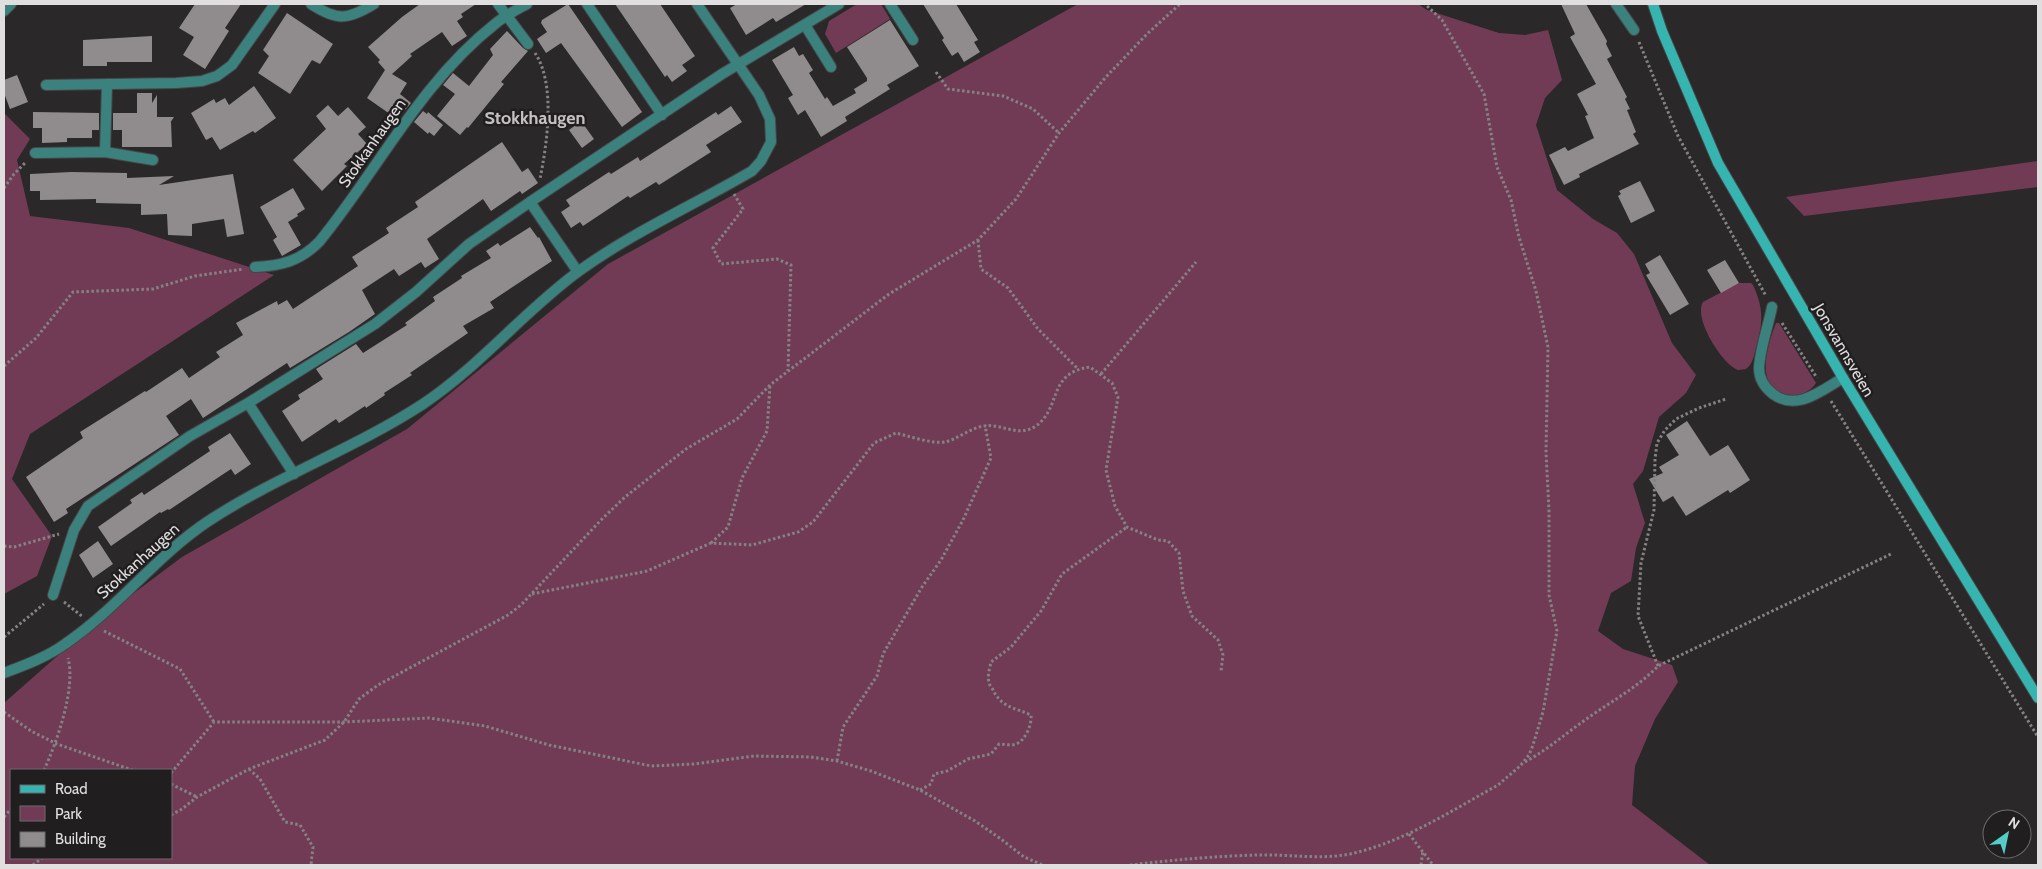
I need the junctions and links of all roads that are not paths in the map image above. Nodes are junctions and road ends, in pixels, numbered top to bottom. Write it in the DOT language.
graph roads {
  1 [pos="11,4"];
  2 [pos="275,4"];
  3 [pos="311,4"];
  4 [pos="374,4"];
  5 [pos="498,4"];
  6 [pos="527,4"];
  7 [pos="587,4"];
  8 [pos="697,4"];
  9 [pos="838,4"];
  10 [pos="890,4"];
  11 [pos="1616,4"];
  12 [pos="1653,4"];
  13 [pos="4,11"];
  14 [pos="506,16"];
  15 [pos="805,25"];
  16 [pos="1634,30"];
  17 [pos="913,40"];
  18 [pos="528,44"];
  19 [pos="738,65"];
  20 [pos="831,67"];
  21 [pos="46,84"];
  22 [pos="107,84"];
  23 [pos="662,115"];
  24 [pos="104,152"];
  25 [pos="35,153"];
  26 [pos="153,160"];
  27 [pos="530,202"];
  28 [pos="255,267"];
  29 [pos="578,272"];
  30 [pos="1772,307"];
  31 [pos="1843,378"];
  32 [pos="248,403"];
  33 [pos="294,474"];
  34 [pos="53,595"];
  35 [pos="4,673"];
  36 [pos="2038,698"];
  1 -- 13 [label="street"];
  2 -- 22 [label="street"];
  3 -- 4 [label="street"];
  5 -- 14 [label="street"];
  6 -- 14 [label="street, Stokkanhaugen"];
  7 -- 23 [label="street"];
  8 -- 19 [label="street, Stokkanhaugen"];
  9 -- 15 [label="street"];
  10 -- 17 [label="street"];
  11 -- 16 [label="street"];
  12 -- 31 [label="main road, Jonsvannsveien"];
  14 -- 18 [label="street"];
  14 -- 28 [label="street, Stokkanhaugen"];
  15 -- 19 [label="street"];
  15 -- 20 [label="street"];
  19 -- 23 [label="street"];
  19 -- 29 [label="street, Stokkanhaugen"];
  21 -- 22 [label="street"];
  22 -- 24 [label="street"];
  23 -- 27 [label="street"];
  24 -- 25 [label="street"];
  24 -- 26 [label="street"];
  27 -- 29 [label="street"];
  27 -- 32 [label="street"];
  29 -- 33 [label="street, Stokkanhaugen"];
  30 -- 31 [label="street"];
  31 -- 36 [label="main road, Jonsvannsveien"];
  32 -- 33 [label="street"];
  32 -- 34 [label="street"];
  33 -- 35 [label="street, Stokkanhaugen"];
}
